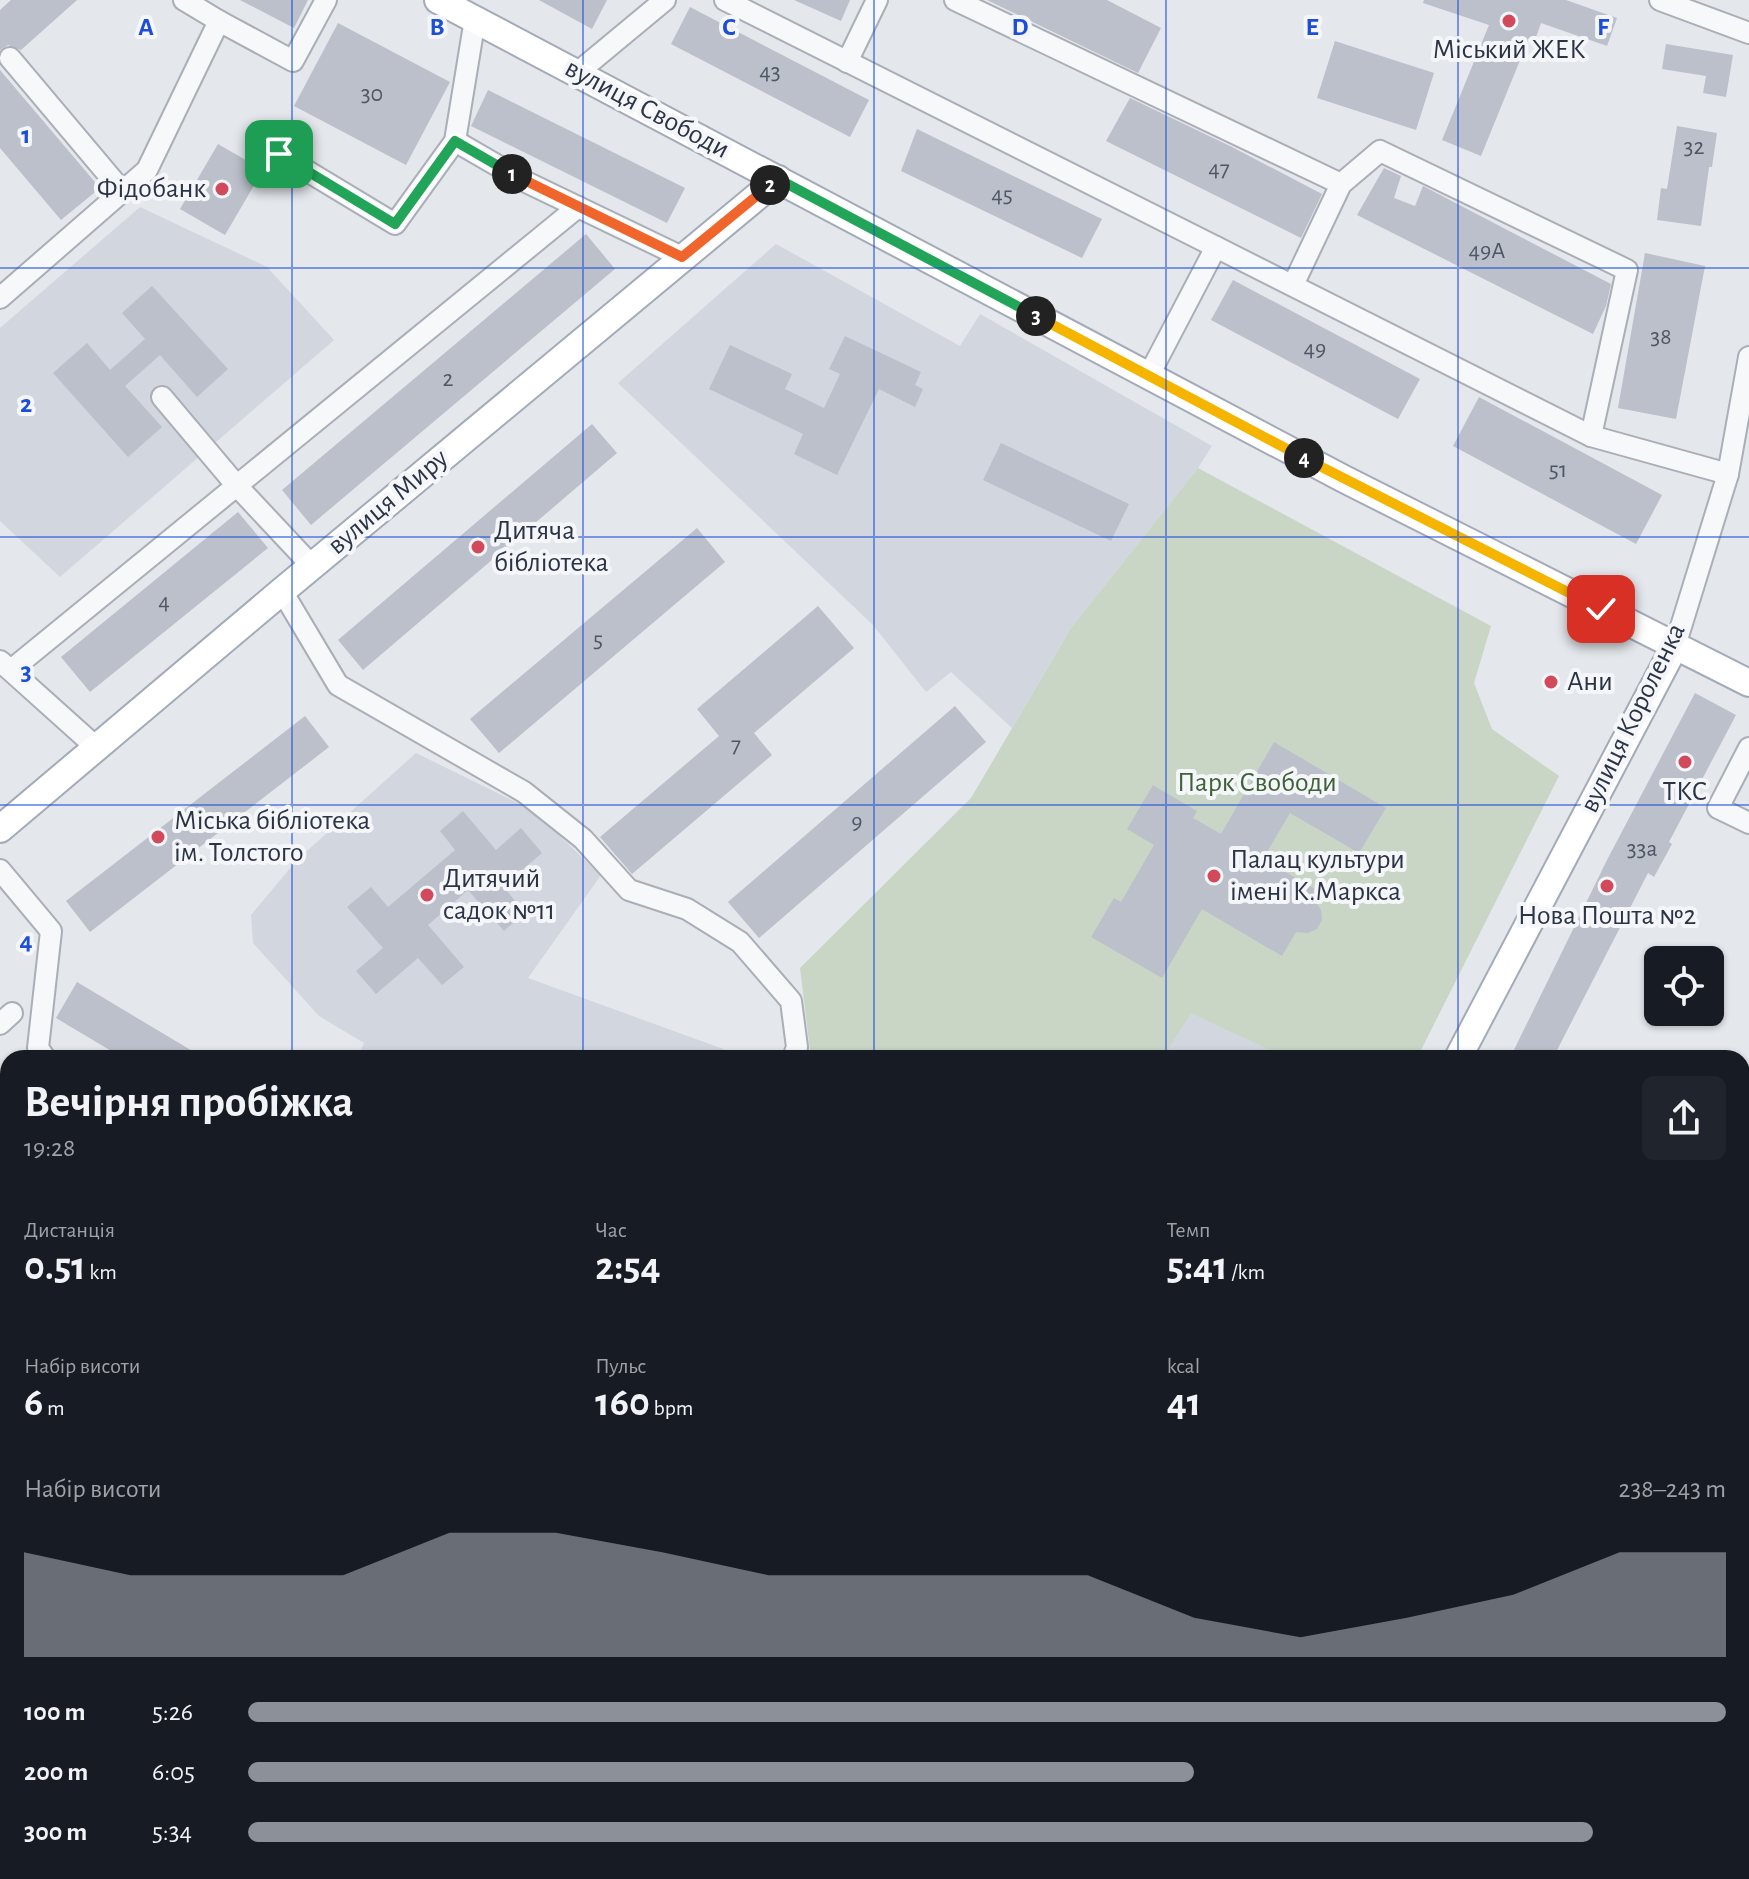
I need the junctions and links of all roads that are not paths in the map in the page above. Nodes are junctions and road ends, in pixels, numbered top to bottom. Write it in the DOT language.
graph roads {
  1 [pos="184,0"];
  2 [pos="326,0"];
  3 [pos="438,0"];
  4 [pos="725,0"];
  5 [pos="877,0"];
  6 [pos="955,0"];
  7 [pos="1660,0"];
  8 [pos="653,3"];
  9 [pos="475,19"];
  10 [pos="219,21"];
  11 [pos="1749,33"];
  12 [pos="10,58"];
  13 [pos="847,62"];
  14 [pos="577,73"];
  15 [pos="455,141"];
  16 [pos="279,154"];
  17 [pos="778,179"];
  18 [pos="1341,184"];
  19 [pos="122,191"];
  20 [pos="578,207"];
  21 [pos="1216,247"];
  22 [pos="682,257"];
  23 [pos="1293,285"];
  24 [pos="0,298"];
  25 [pos="1749,357"];
  26 [pos="1149,375"];
  27 [pos="162,397"];
  28 [pos="1591,436"];
  29 [pos="1728,474"];
  30 [pos="237,486"];
  31 [pos="312,566"];
  32 [pos="282,591"];
  33 [pos="1675,646"];
  34 [pos="5,666"];
  35 [pos="1749,683"];
  36 [pos="97,748"];
  37 [pos="1749,748"];
  38 [pos="1749,823"];
  39 [pos="0,829"];
  40 [pos="0,870"];
  41 [pos="39,1050"];
  42 [pos="796,1050"];
  43 [pos="1462,1050"];
  1 -- 10 [label="street"];
  2 -- 10 [label="street"];
  3 -- 9 [label="main road, вулиця Свободи"];
  4 -- 13 [label="street"];
  5 -- 13 [label="street"];
  6 -- 18 [label="street"];
  7 -- 11 [label="street"];
  8 -- 14 [label="street"];
  9 -- 14 [label="main road, вулиця Свободи"];
  9 -- 15 [label="street"];
  10 -- 19 [label="street"];
  12 -- 19 [label="street"];
  13 -- 21 [label="street"];
  14 -- 17 [label="main road, вулиця Свободи"];
  15 -- 16 [label="street"];
  15 -- 20 [label="street"];
  17 -- 22 [label="main road, вулиця Миру"];
  17 -- 26 [label="main road, вулиця Свободи"];
  18 -- 23 [label="street"];
  18 -- 28 [label="street"];
  19 -- 24 [label="street"];
  20 -- 22 [label="street"];
  20 -- 30 [label="street"];
  21 -- 23 [label="street"];
  21 -- 26 [label="street"];
  22 -- 31 [label="main road, вулиця Миру"];
  23 -- 28 [label="street"];
  25 -- 29 [label="street, вулиця Короленка"];
  26 -- 33 [label="main road, вулиця Свободи"];
  27 -- 30 [label="street"];
  28 -- 29 [label="street"];
  29 -- 33 [label="street, вулиця Короленка"];
  30 -- 31 [label="street"];
  30 -- 34 [label="street"];
  31 -- 32 [label="main road, вулиця Миру"];
  32 -- 36 [label="main road, вулиця Миру"];
  32 -- 42 [label="street"];
  33 -- 35 [label="main road, вулиця Свободи"];
  33 -- 43 [label="main road, вулиця Короленка"];
  34 -- 36 [label="street"];
  36 -- 39 [label="main road, вулиця Миру"];
  37 -- 38 [label="street"];
  40 -- 41 [label="street"];
}
